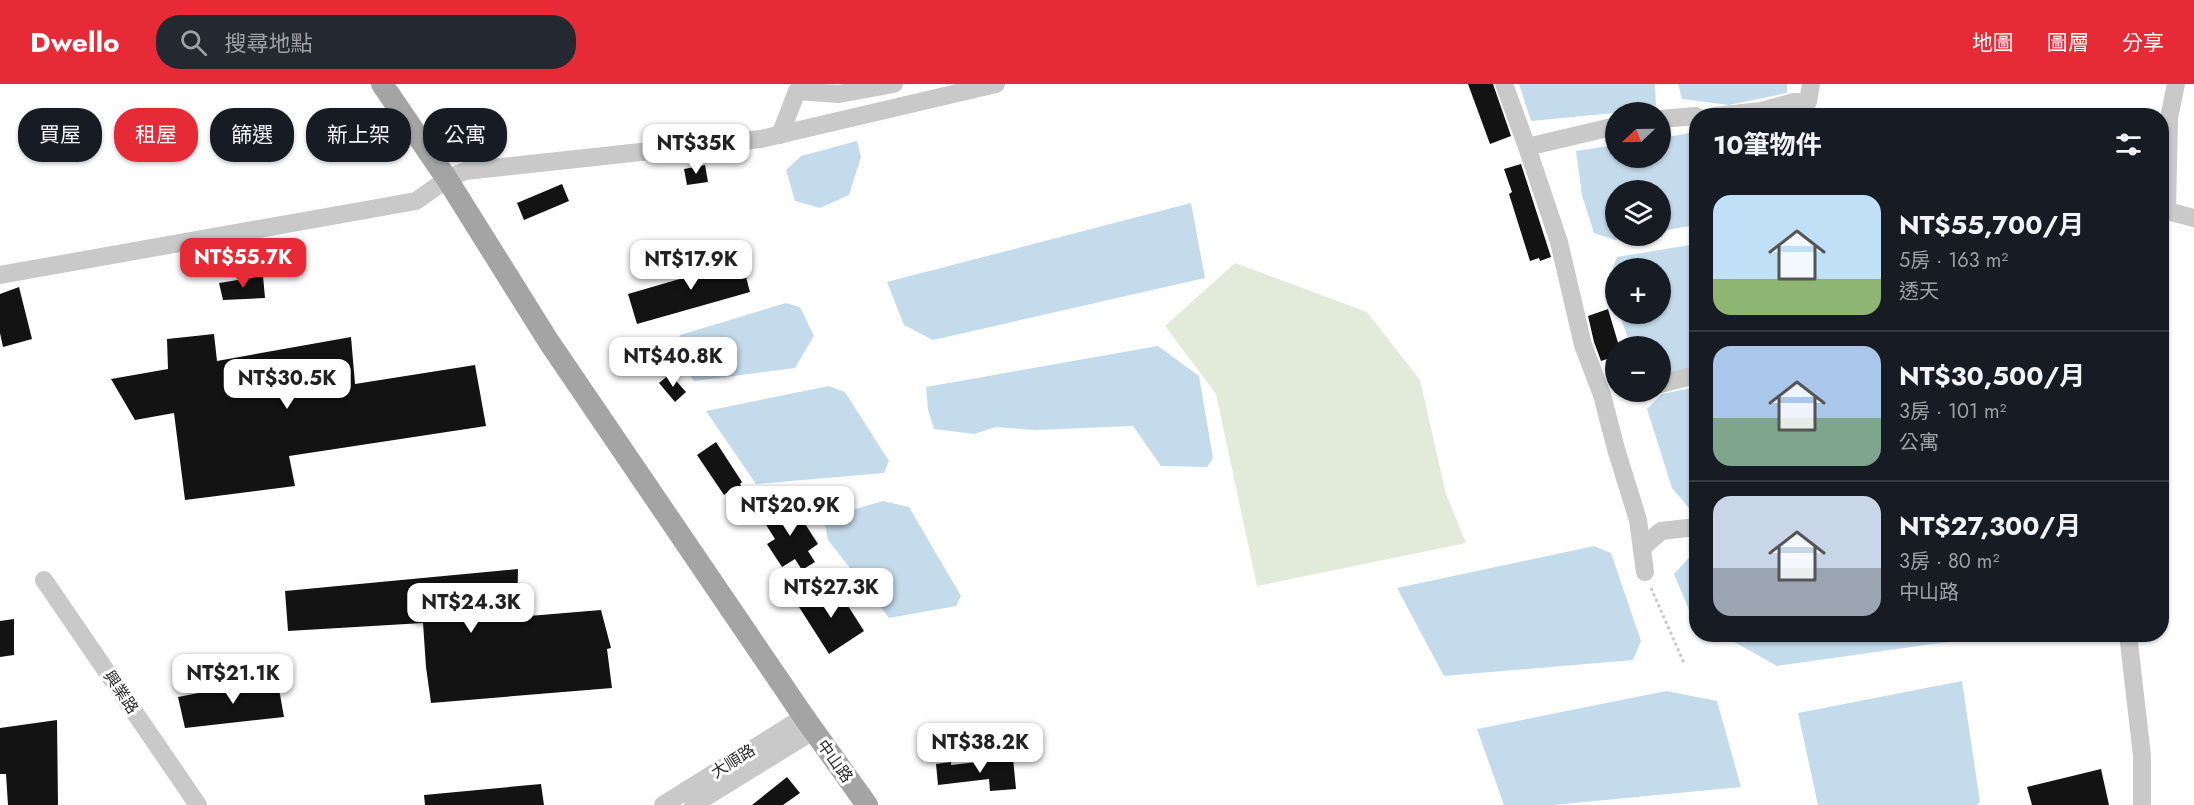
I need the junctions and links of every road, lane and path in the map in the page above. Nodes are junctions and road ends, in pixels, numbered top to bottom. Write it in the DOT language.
graph roads {
  1 [pos="382,84"];
  2 [pos="894,84"];
  3 [pos="996,84"];
  4 [pos="1504,84"];
  5 [pos="2176,84"];
  6 [pos="797,87"];
  7 [pos="1809,101"];
  8 [pos="1772,108"];
  9 [pos="1689,117"];
  10 [pos="1671,118"];
  11 [pos="2169,118"];
  12 [pos="1605,129"];
  13 [pos="780,135"];
  14 [pos="1527,147"];
  15 [pos="447,179"];
  16 [pos="2169,214"];
  17 [pos="2194,218"];
  18 [pos="0,275"];
  19 [pos="1689,377"];
  20 [pos="1671,381"];
  21 [pos="1605,384"];
  22 [pos="1611,402"];
  23 [pos="1689,527"];
  24 [pos="1642,548"];
  25 [pos="1645,573"];
  26 [pos="44,580"];
  27 [pos="2129,642"];
  28 [pos="1684,663"];
  29 [pos="808,724"];
  30 [pos="198,805"];
  31 [pos="663,805"];
  32 [pos="693,805"];
  33 [pos="867,805"];
  34 [pos="2142,805"];
  1 -- 15 [label="main road, 中山路"];
  2 -- 6 [label="street"];
  3 -- 13 [label="street"];
  4 -- 14 [label="street"];
  5 -- 11 [label="street"];
  6 -- 13 [label="street"];
  7 -- 8 [label="street"];
  9 -- 10 [label="street"];
  12 -- 14 [label="street"];
  13 -- 15 [label="street"];
  14 -- 21 [label="street"];
  15 -- 18 [label="street"];
  15 -- 29 [label="main road, 中山路"];
  16 -- 17 [label="street"];
  19 -- 20 [label="street"];
  22 -- 24 [label="street"];
  23 -- 24 [label="street"];
  24 -- 25 [label="street"];
  25 -- 28 [label="path"];
  26 -- 30 [label="street, 興業路"];
  27 -- 34 [label="street"];
  29 -- 31 [label="street, 大順路"];
  29 -- 32 [label="street, 大順路"];
  29 -- 33 [label="main road, 中山路"];
}
